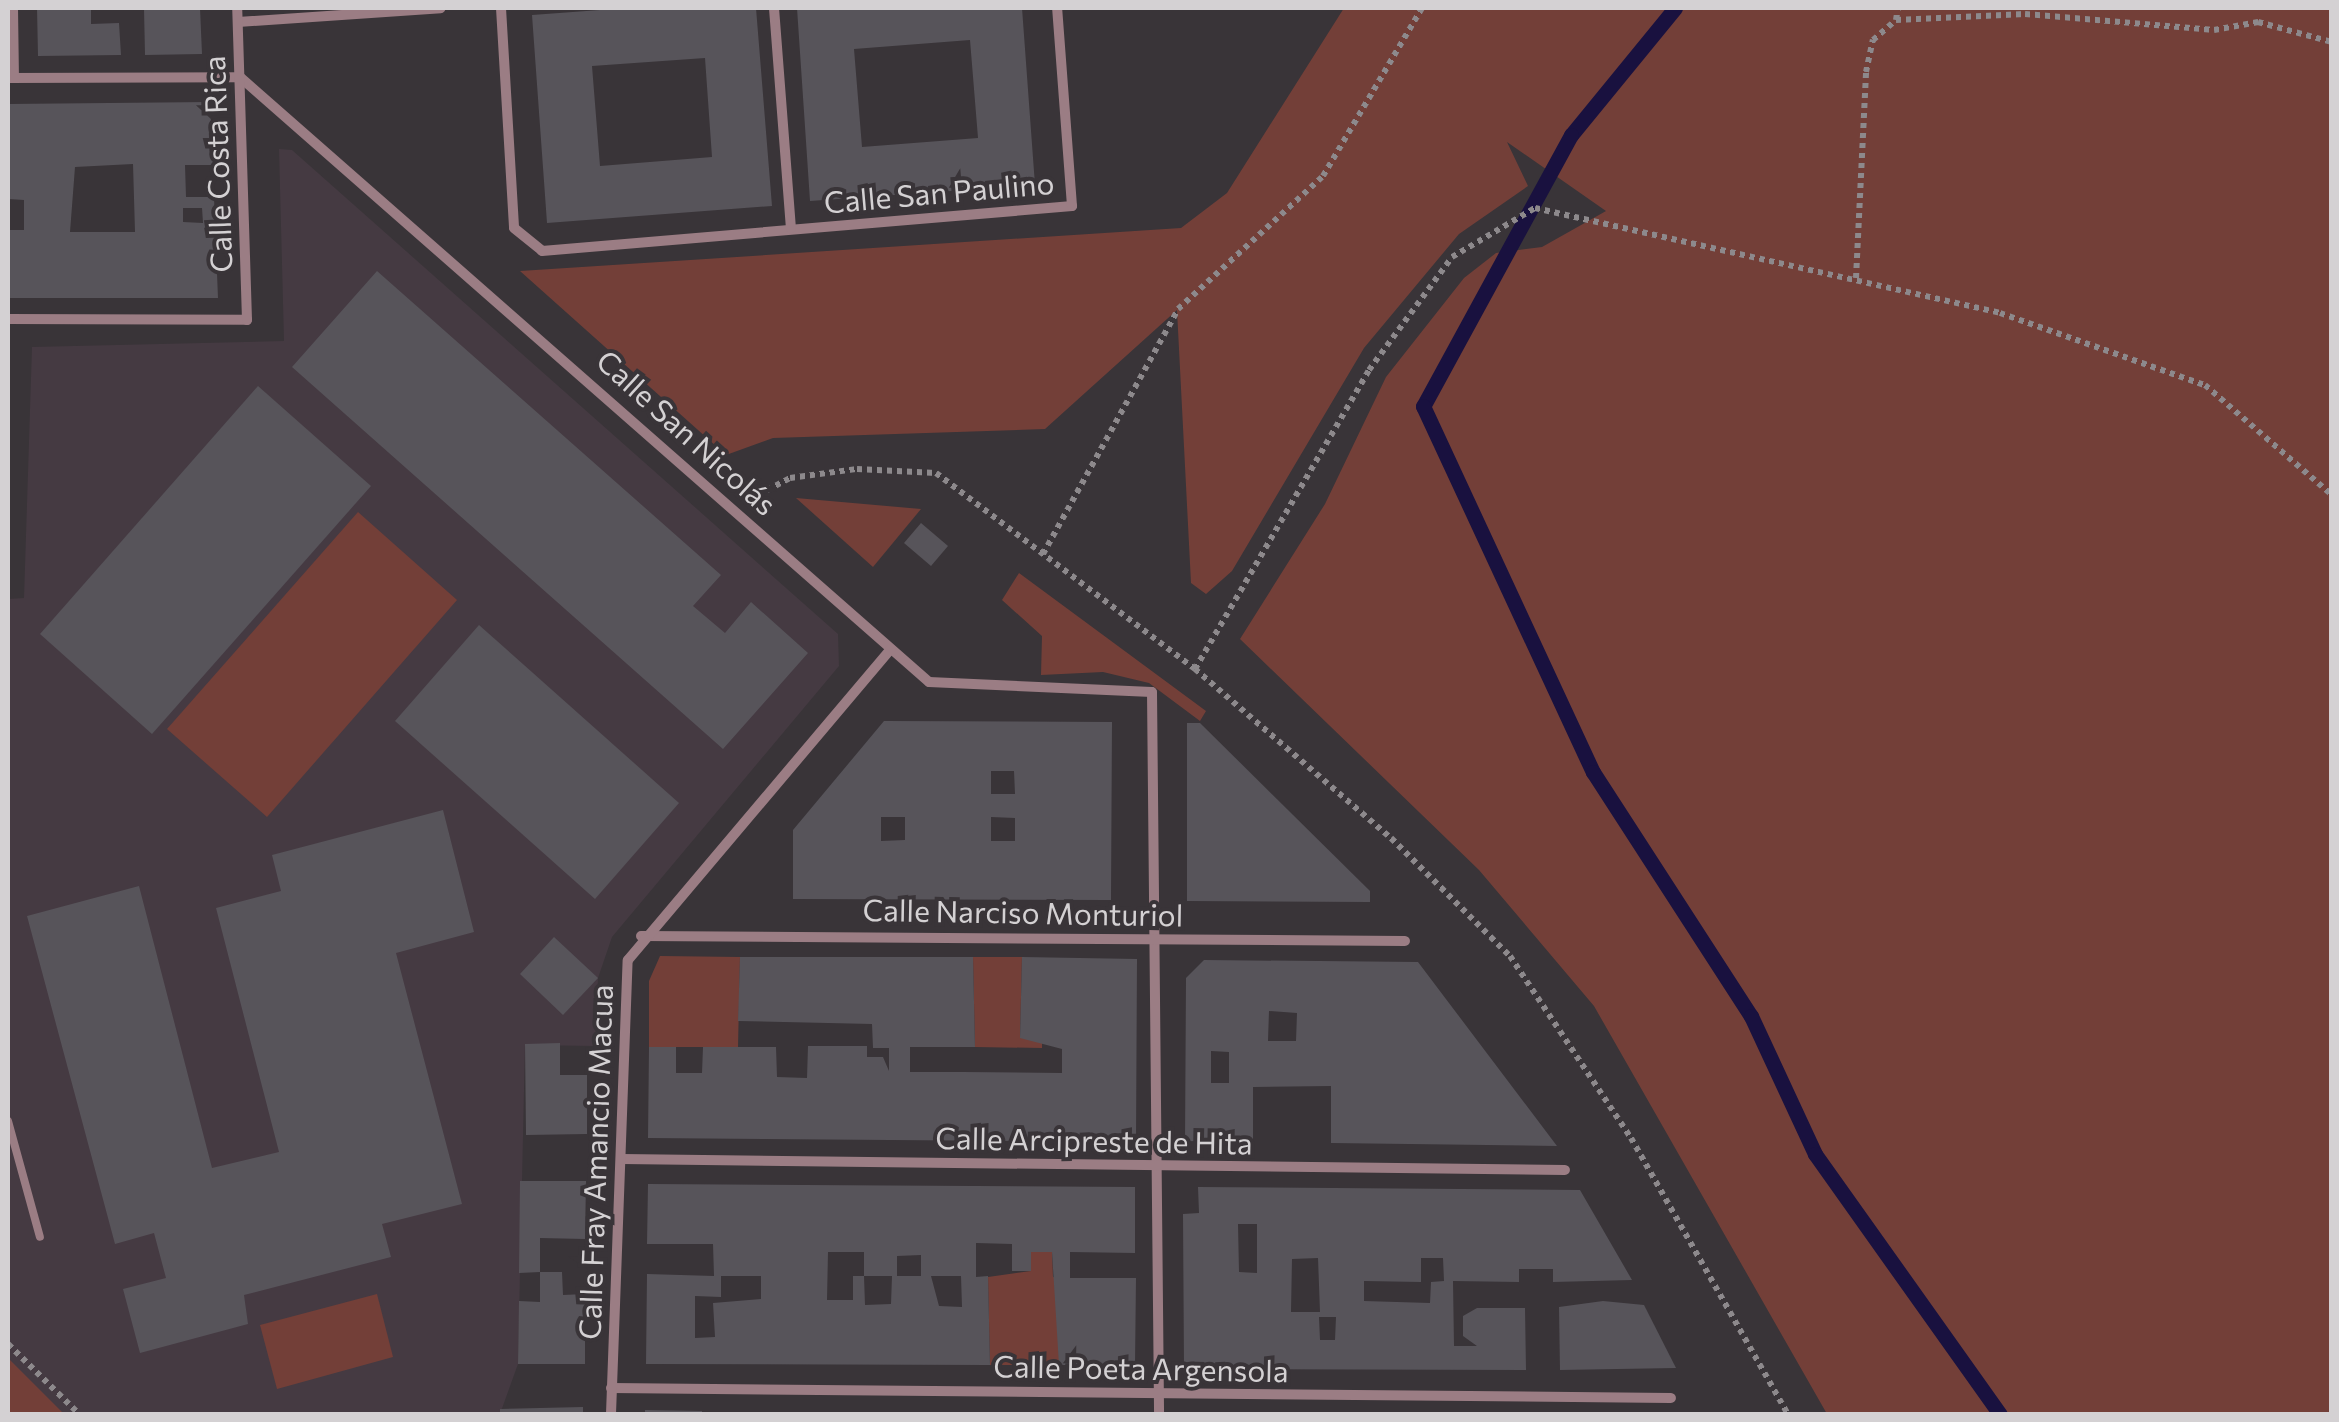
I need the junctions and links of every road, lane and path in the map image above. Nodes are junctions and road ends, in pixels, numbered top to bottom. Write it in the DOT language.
graph roads {
  1 [pos="13,8"];
  2 [pos="237,8"];
  3 [pos="441,8"];
  4 [pos="501,8"];
  5 [pos="774,8"];
  6 [pos="1057,8"];
  7 [pos="1422,8"];
  8 [pos="1898,8"];
  9 [pos="1896,20"];
  10 [pos="238,22"];
  11 [pos="2332,42"];
  12 [pos="240,77"];
  13 [pos="11,78"];
  14 [pos="791,228"];
  15 [pos="1856,278"];
  16 [pos="8,319"];
  17 [pos="2332,494"];
  18 [pos="734,507"];
  19 [pos="1043,554"];
  20 [pos="891,649"];
  21 [pos="1195,669"];
  22 [pos="641,936"];
  23 [pos="1158,938"];
  24 [pos="1405,941"];
  25 [pos="8,1122"];
  26 [pos="622,1159"];
  27 [pos="1159,1165"];
  28 [pos="1565,1170"];
  29 [pos="40,1237"];
  30 [pos="8,1344"];
  31 [pos="611,1388"];
  32 [pos="1159,1394"];
  33 [pos="1671,1398"];
  34 [pos="79,1414"];
  35 [pos="611,1414"];
  36 [pos="1158,1414"];
  37 [pos="1788,1414"];
  1 -- 13 [label="street"];
  2 -- 10 [label="street, Calle Costa Rica"];
  3 -- 10 [label="street"];
  4 -- 14 [label="street, Calle San Paulino"];
  5 -- 14 [label="street, Calle San Paulino"];
  6 -- 14 [label="street, Calle San Paulino"];
  7 -- 19 [label="path"];
  8 -- 9 [label="path"];
  9 -- 11 [label="path"];
  9 -- 15 [label="path"];
  10 -- 12 [label="street, Calle Costa Rica"];
  12 -- 13 [label="street"];
  12 -- 16 [label="street, Calle Costa Rica"];
  12 -- 18 [label="street, Calle San Nicolás"];
  15 -- 17 [label="path"];
  15 -- 21 [label="path"];
  18 -- 19 [label="path"];
  18 -- 20 [label="street, Calle San Nicolás"];
  19 -- 21 [label="path"];
  20 -- 22 [label="street, Calle Fray Amancio Macua"];
  20 -- 23 [label="street, Calle San Nicolás"];
  21 -- 37 [label="path"];
  22 -- 23 [label="street, Calle Narciso Monturiol"];
  22 -- 26 [label="street, Calle Fray Amancio Macua"];
  23 -- 24 [label="street, Calle Narciso Monturiol"];
  23 -- 27 [label="street"];
  25 -- 29 [label="lane"];
  26 -- 27 [label="street, Calle Arcipreste de Hita"];
  26 -- 31 [label="street, Calle Fray Amancio Macua"];
  27 -- 28 [label="street, Calle Arcipreste de Hita"];
  27 -- 32 [label="street"];
  30 -- 34 [label="path"];
  31 -- 32 [label="street, Calle Poeta Argensola"];
  31 -- 35 [label="street, Calle Fray Amancio Macua"];
  32 -- 33 [label="street, Calle Poeta Argensola"];
  32 -- 36 [label="street"];
}
